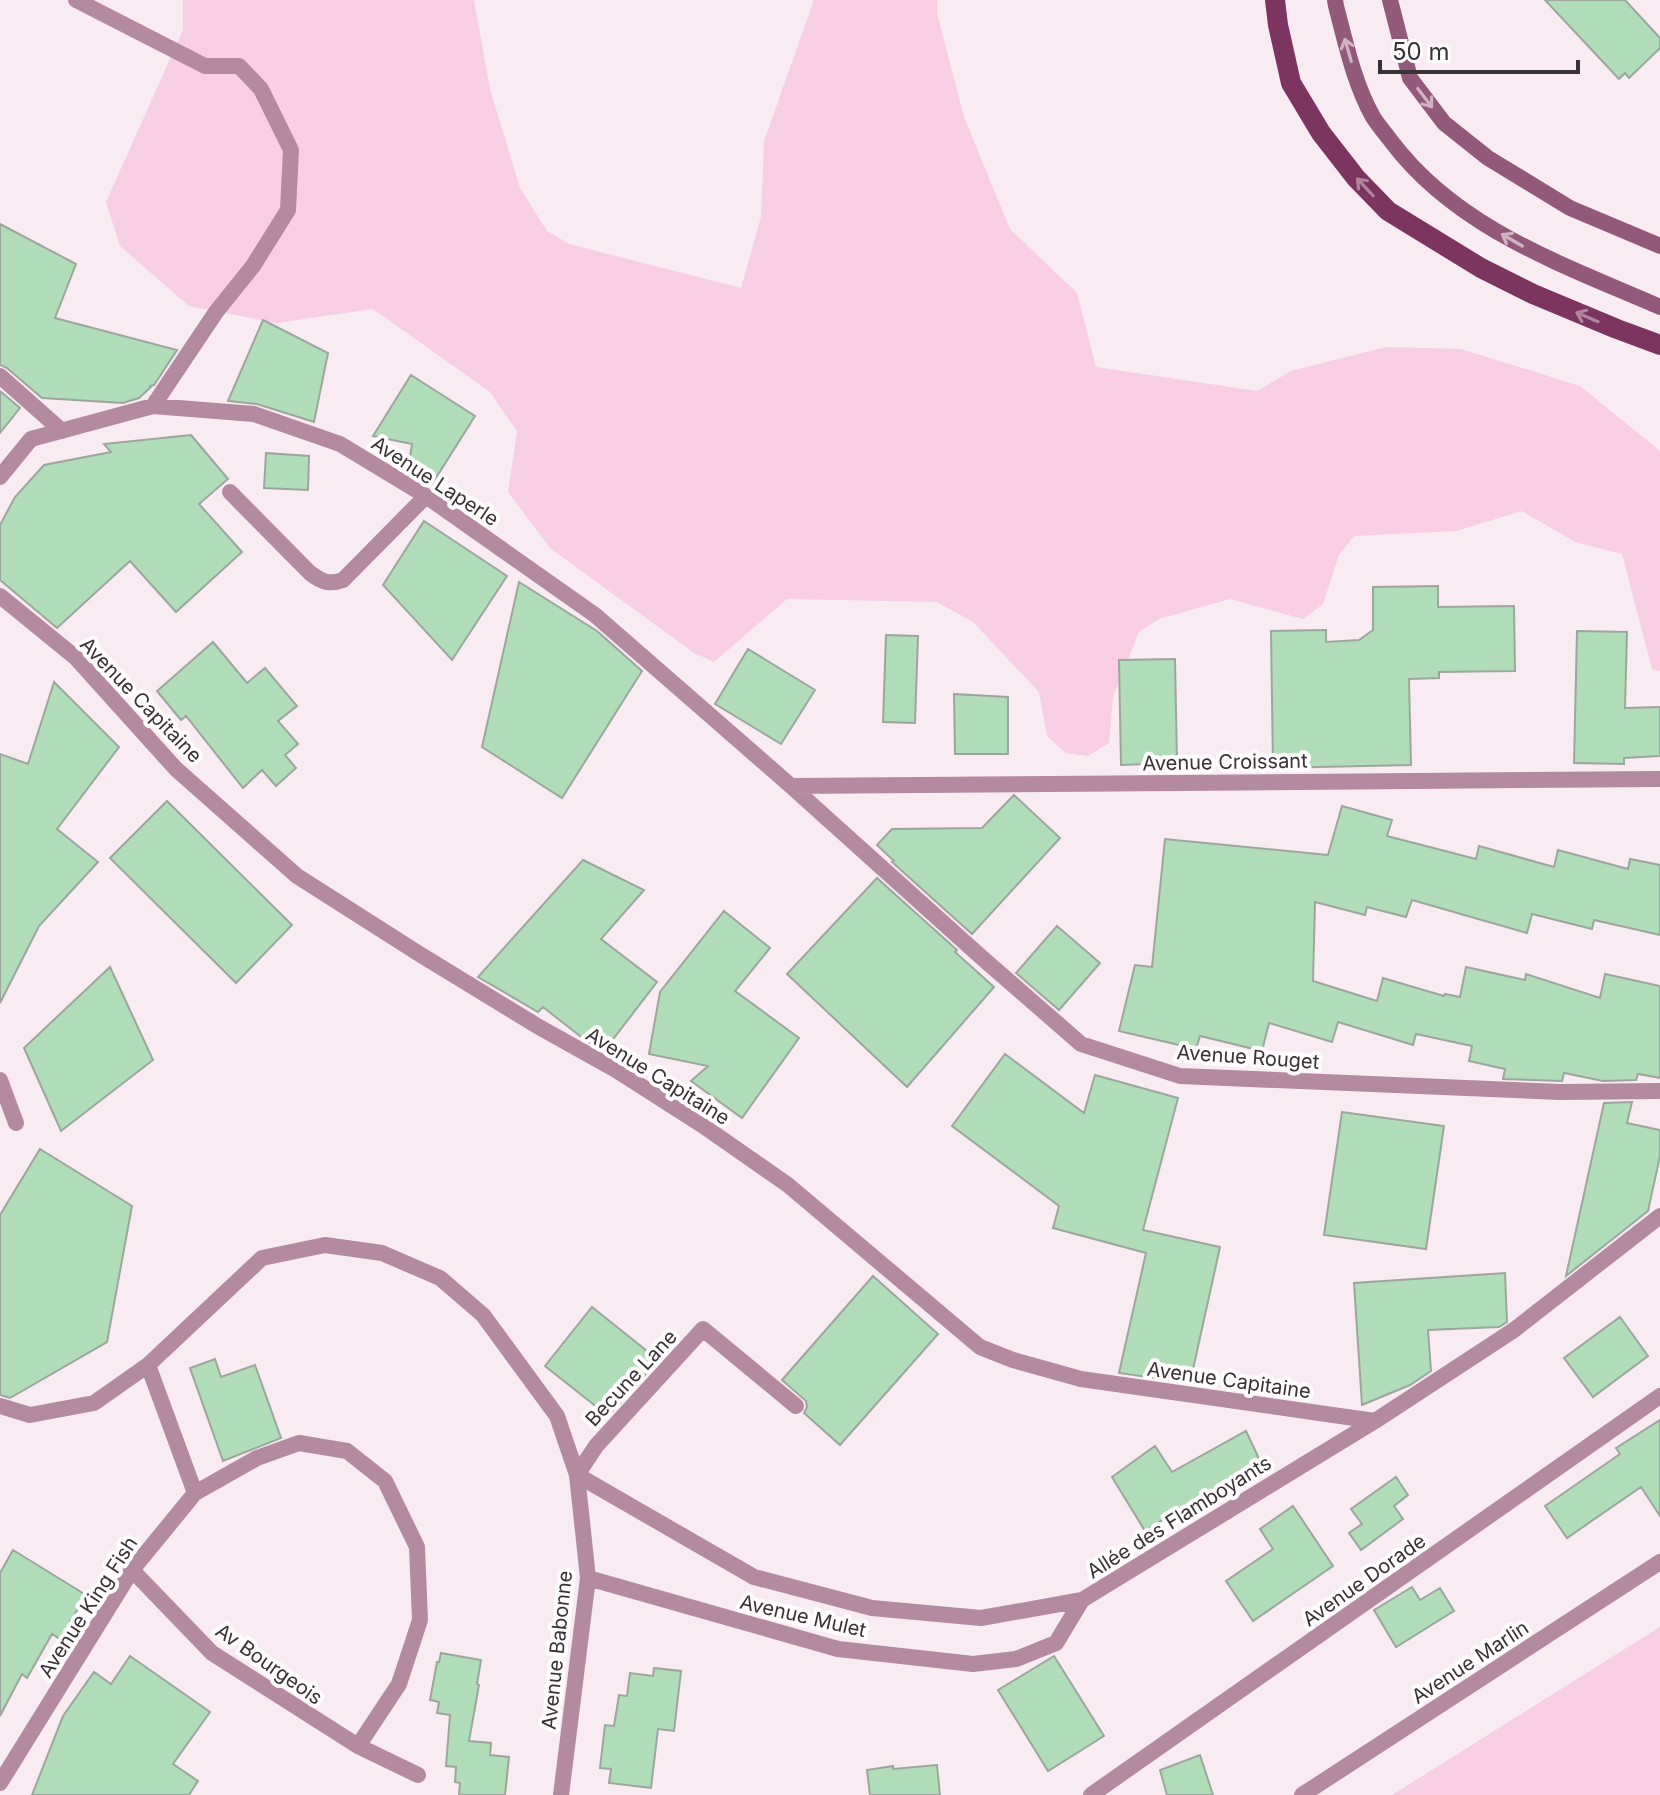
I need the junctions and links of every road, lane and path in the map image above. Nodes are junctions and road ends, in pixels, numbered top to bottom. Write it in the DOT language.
graph roads {
  1 [pos="76,0"];
  2 [pos="1275,0"];
  3 [pos="1335,0"];
  4 [pos="1390,0"];
  5 [pos="1660,246"];
  6 [pos="1660,307"];
  7 [pos="1660,345"];
  8 [pos="0,376"];
  9 [pos="153,406"];
  10 [pos="62,431"];
  11 [pos="0,477"];
  12 [pos="230,492"];
  13 [pos="426,496"];
  14 [pos="0,596"];
  15 [pos="1660,779"];
  16 [pos="791,786"];
  17 [pos="0,1080"];
  18 [pos="1660,1091"];
  19 [pos="16,1123"];
  20 [pos="1660,1216"];
  21 [pos="148,1365"];
  22 [pos="1660,1396"];
  23 [pos="0,1406"];
  24 [pos="796,1406"];
  25 [pos="1375,1421"];
  26 [pos="577,1475"];
  27 [pos="195,1493"];
  28 [pos="1660,1562"];
  29 [pos="132,1570"];
  30 [pos="588,1578"];
  31 [pos="1082,1600"];
  32 [pos="358,1746"];
  33 [pos="418,1775"];
  34 [pos="0,1783"];
  35 [pos="561,1795"];
  36 [pos="1091,1795"];
  37 [pos="1302,1795"];
  1 -- 9 [label="street"];
  7 -- 2 [label="main road, one-way"];
  6 -- 3 [label="street, one-way"];
  4 -- 5 [label="street, one-way"];
  8 -- 10 [label="street"];
  9 -- 10 [label="street, Avenue Laperle"];
  9 -- 13 [label="street, Avenue Laperle"];
  10 -- 11 [label="street, Avenue Laperle"];
  12 -- 13 [label="street"];
  13 -- 16 [label="street, Avenue Laperle"];
  14 -- 25 [label="street, Avenue Capitaine"];
  15 -- 16 [label="street, Avenue Croissant"];
  16 -- 18 [label="street, Avenue Rouget"];
  17 -- 19 [label="street"];
  20 -- 25 [label="street, Allée des Flamboyants"];
  21 -- 23 [label="street"];
  21 -- 26 [label="street, Avenue Babonne"];
  21 -- 27 [label="street"];
  22 -- 36 [label="street, Avenue Dorade"];
  24 -- 26 [label="street, Becune Lane"];
  25 -- 31 [label="street, Allée des Flamboyants"];
  26 -- 30 [label="street, Avenue Babonne"];
  26 -- 31 [label="street, Allée des Flamboyants"];
  27 -- 29 [label="street, Avenue King Fish"];
  27 -- 32 [label="street"];
  28 -- 37 [label="street, Avenue Marlin"];
  29 -- 32 [label="street, Av Bourgeois"];
  29 -- 34 [label="street, Avenue King Fish"];
  30 -- 31 [label="street, Avenue Mulet"];
  30 -- 35 [label="street, Avenue Babonne"];
  32 -- 33 [label="street, Av Bourgeois"];
}
